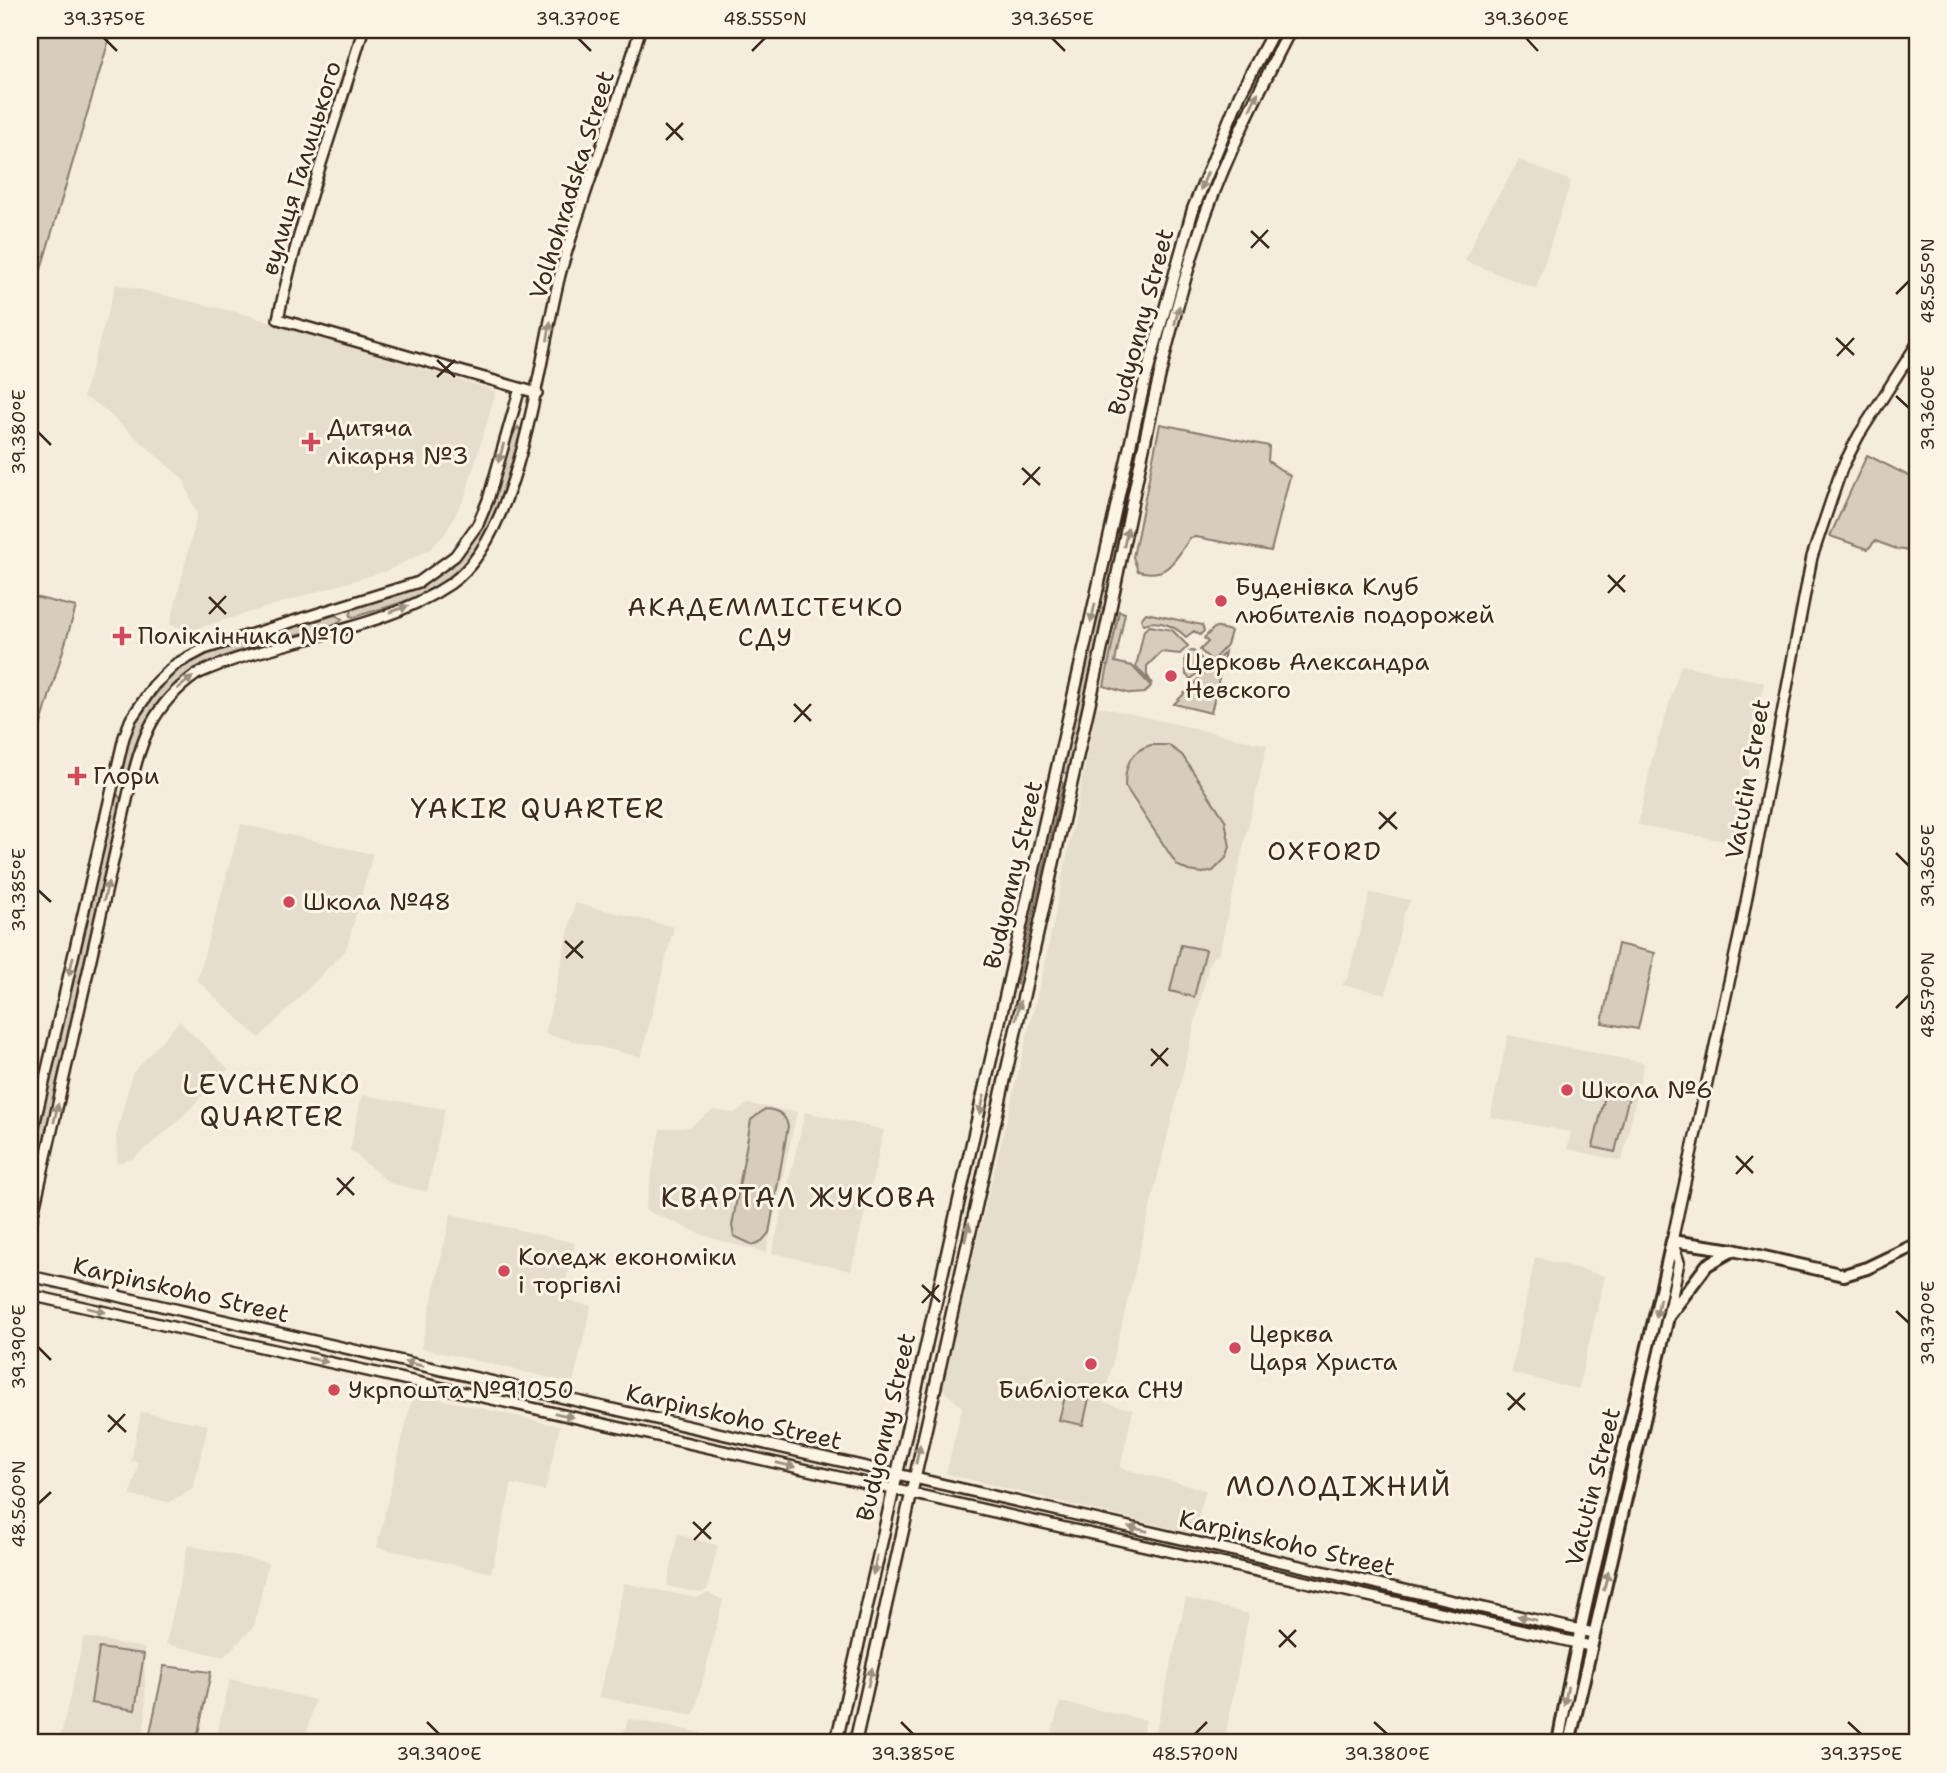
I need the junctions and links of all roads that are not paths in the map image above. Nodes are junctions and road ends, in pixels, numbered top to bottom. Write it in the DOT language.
graph roads {
  1 [pos="363,30"];
  2 [pos="640,30"];
  3 [pos="1274,30"];
  4 [pos="1290,30"];
  5 [pos="1917,344"];
  6 [pos="520,387"];
  7 [pos="537,393"];
  8 [pos="1057,776"];
  9 [pos="1072,780"];
  10 [pos="30,1143"];
  11 [pos="30,1227"];
  12 [pos="1672,1241"];
  13 [pos="1917,1244"];
  14 [pos="1733,1250"];
  15 [pos="30,1276"];
  16 [pos="30,1295"];
  17 [pos="1668,1317"];
  18 [pos="895,1474"];
  19 [pos="913,1478"];
  20 [pos="892,1489"];
  21 [pos="910,1493"];
  22 [pos="1579,1630"];
  23 [pos="1593,1633"];
  24 [pos="1576,1643"];
  25 [pos="1590,1646"];
  26 [pos="836,1743"];
  27 [pos="855,1743"];
  28 [pos="1558,1743"];
  29 [pos="1569,1743"];
  1 -- 6 [label="street, вулиця Галицького"];
  7 -- 2 [label="street, Volhohradska Street, one-way"];
  3 -- 8 [label="main road, Budyonny Street, one-way"];
  9 -- 4 [label="main road, Budyonny Street, one-way"];
  5 -- 12 [label="street, Vatutin Street"];
  6 -- 7 [label="street"];
  6 -- 10 [label="street, one-way"];
  11 -- 7 [label="street, Volhohradska Street, one-way"];
  8 -- 9 [label="main road"];
  8 -- 18 [label="main road, Budyonny Street, one-way"];
  19 -- 9 [label="main road, Budyonny Street, one-way"];
  12 -- 14 [label="main road"];
  12 -- 17 [label="street, Vatutin Street"];
  12 -- 22 [label="main road, Vatutin Street, one-way"];
  13 -- 14 [label="main road"];
  14 -- 17 [label="main road"];
  18 -- 15 [label="street, Karpinskoho Street, one-way"];
  16 -- 20 [label="street, Karpinskoho Street, one-way"];
  23 -- 17 [label="main road, Vatutin Street, one-way"];
  18 -- 19 [label="street, Karpinskoho Street"];
  18 -- 20 [label="main road, Budyonny Street"];
  19 -- 21 [label="main road, Budyonny Street"];
  22 -- 19 [label="street, Karpinskoho Street, one-way"];
  20 -- 21 [label="street, Karpinskoho Street"];
  20 -- 26 [label="main road, Budyonny Street, one-way"];
  21 -- 24 [label="street, Karpinskoho Street"];
  27 -- 21 [label="main road, Budyonny Street, one-way"];
  22 -- 23 [label="street, Karpinskoho Street"];
  22 -- 24 [label="main road, Vatutin Street"];
  23 -- 25 [label="main road, Vatutin Street"];
  24 -- 25 [label="street, Karpinskoho Street"];
  24 -- 28 [label="main road, Vatutin Street, one-way"];
  25 -- 29 [label="main road, Vatutin Street"];
}
